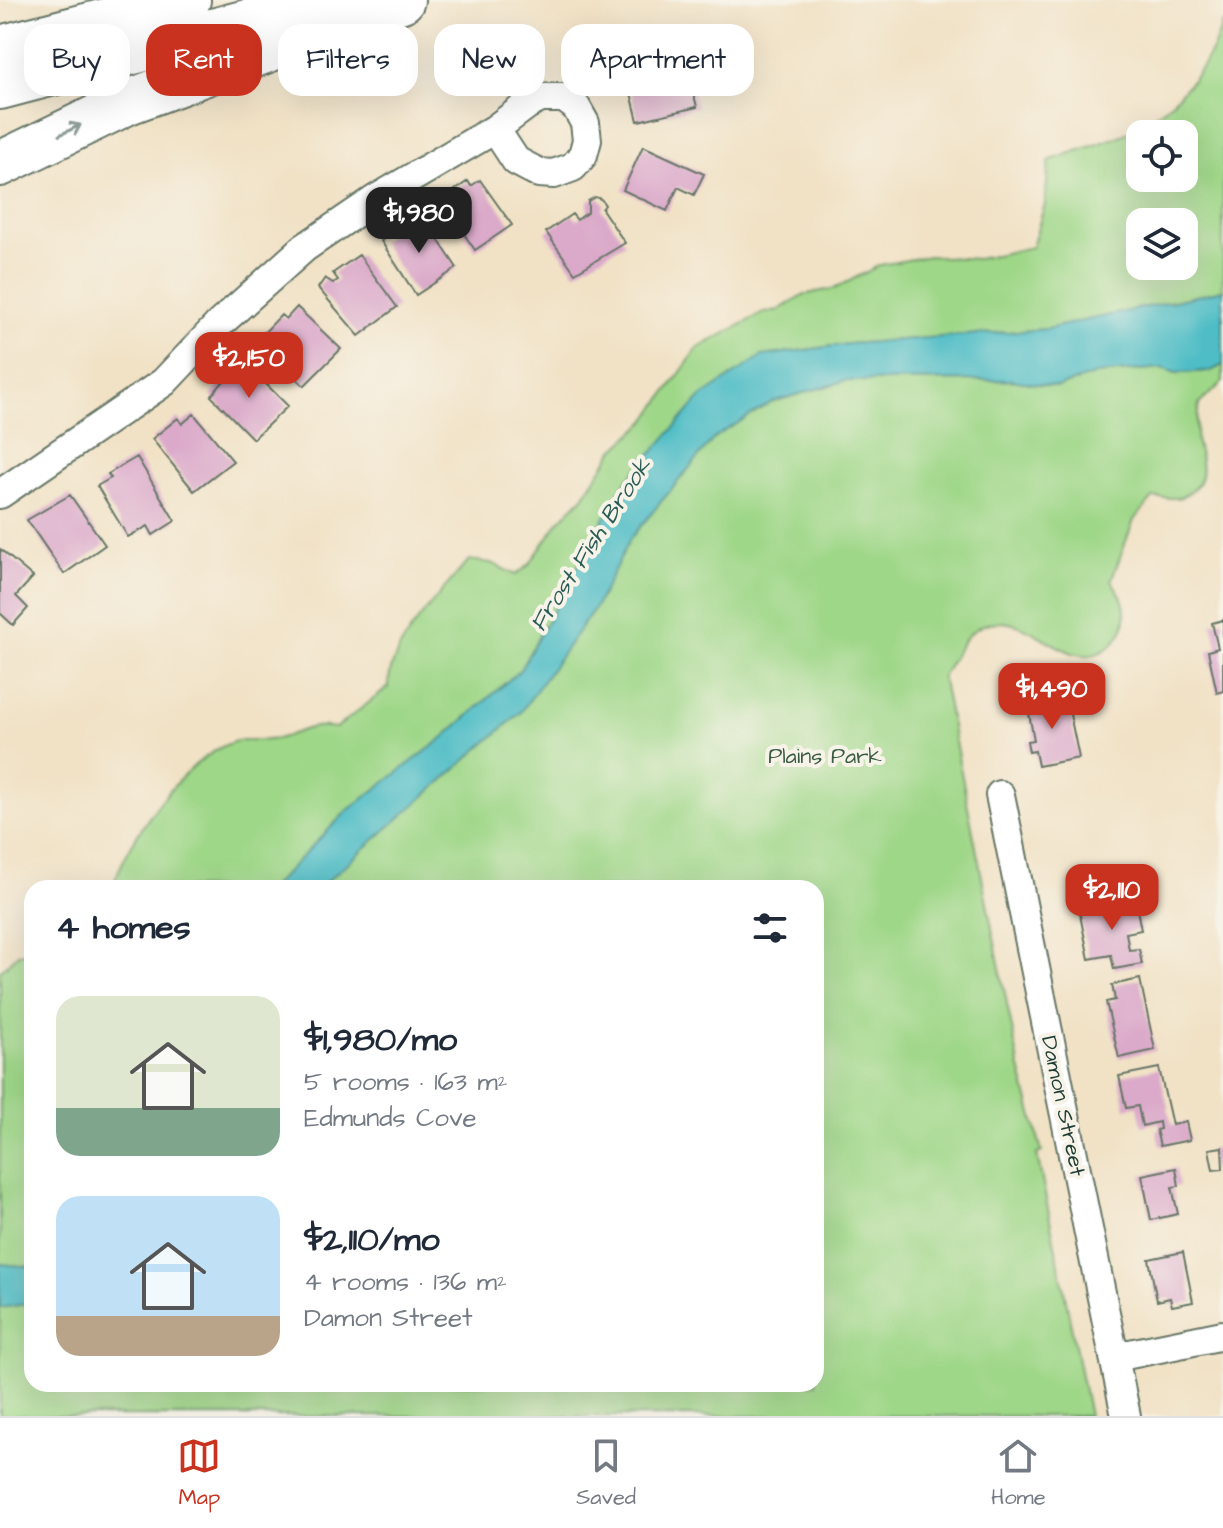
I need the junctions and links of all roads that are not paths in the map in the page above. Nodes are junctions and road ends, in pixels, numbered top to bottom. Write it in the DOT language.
graph roads {
  1 [pos="188,0"];
  2 [pos="331,0"];
  3 [pos="402,0"];
  4 [pos="0,48"];
  5 [pos="0,87"];
  6 [pos="495,129"];
  7 [pos="0,164"];
  8 [pos="0,494"];
  9 [pos="1000,795"];
  10 [pos="1223,1335"];
  11 [pos="1115,1357"];
  12 [pos="1126,1416"];
  1 -- 4 [label="highway"];
  2 -- 5 [label="highway"];
  7 -- 3 [label="highway, one-way"];
  6 -- 8 [label="street"];
  9 -- 11 [label="street, Damon Street"];
  10 -- 11 [label="street"];
  11 -- 12 [label="street, Damon Street"];
}
